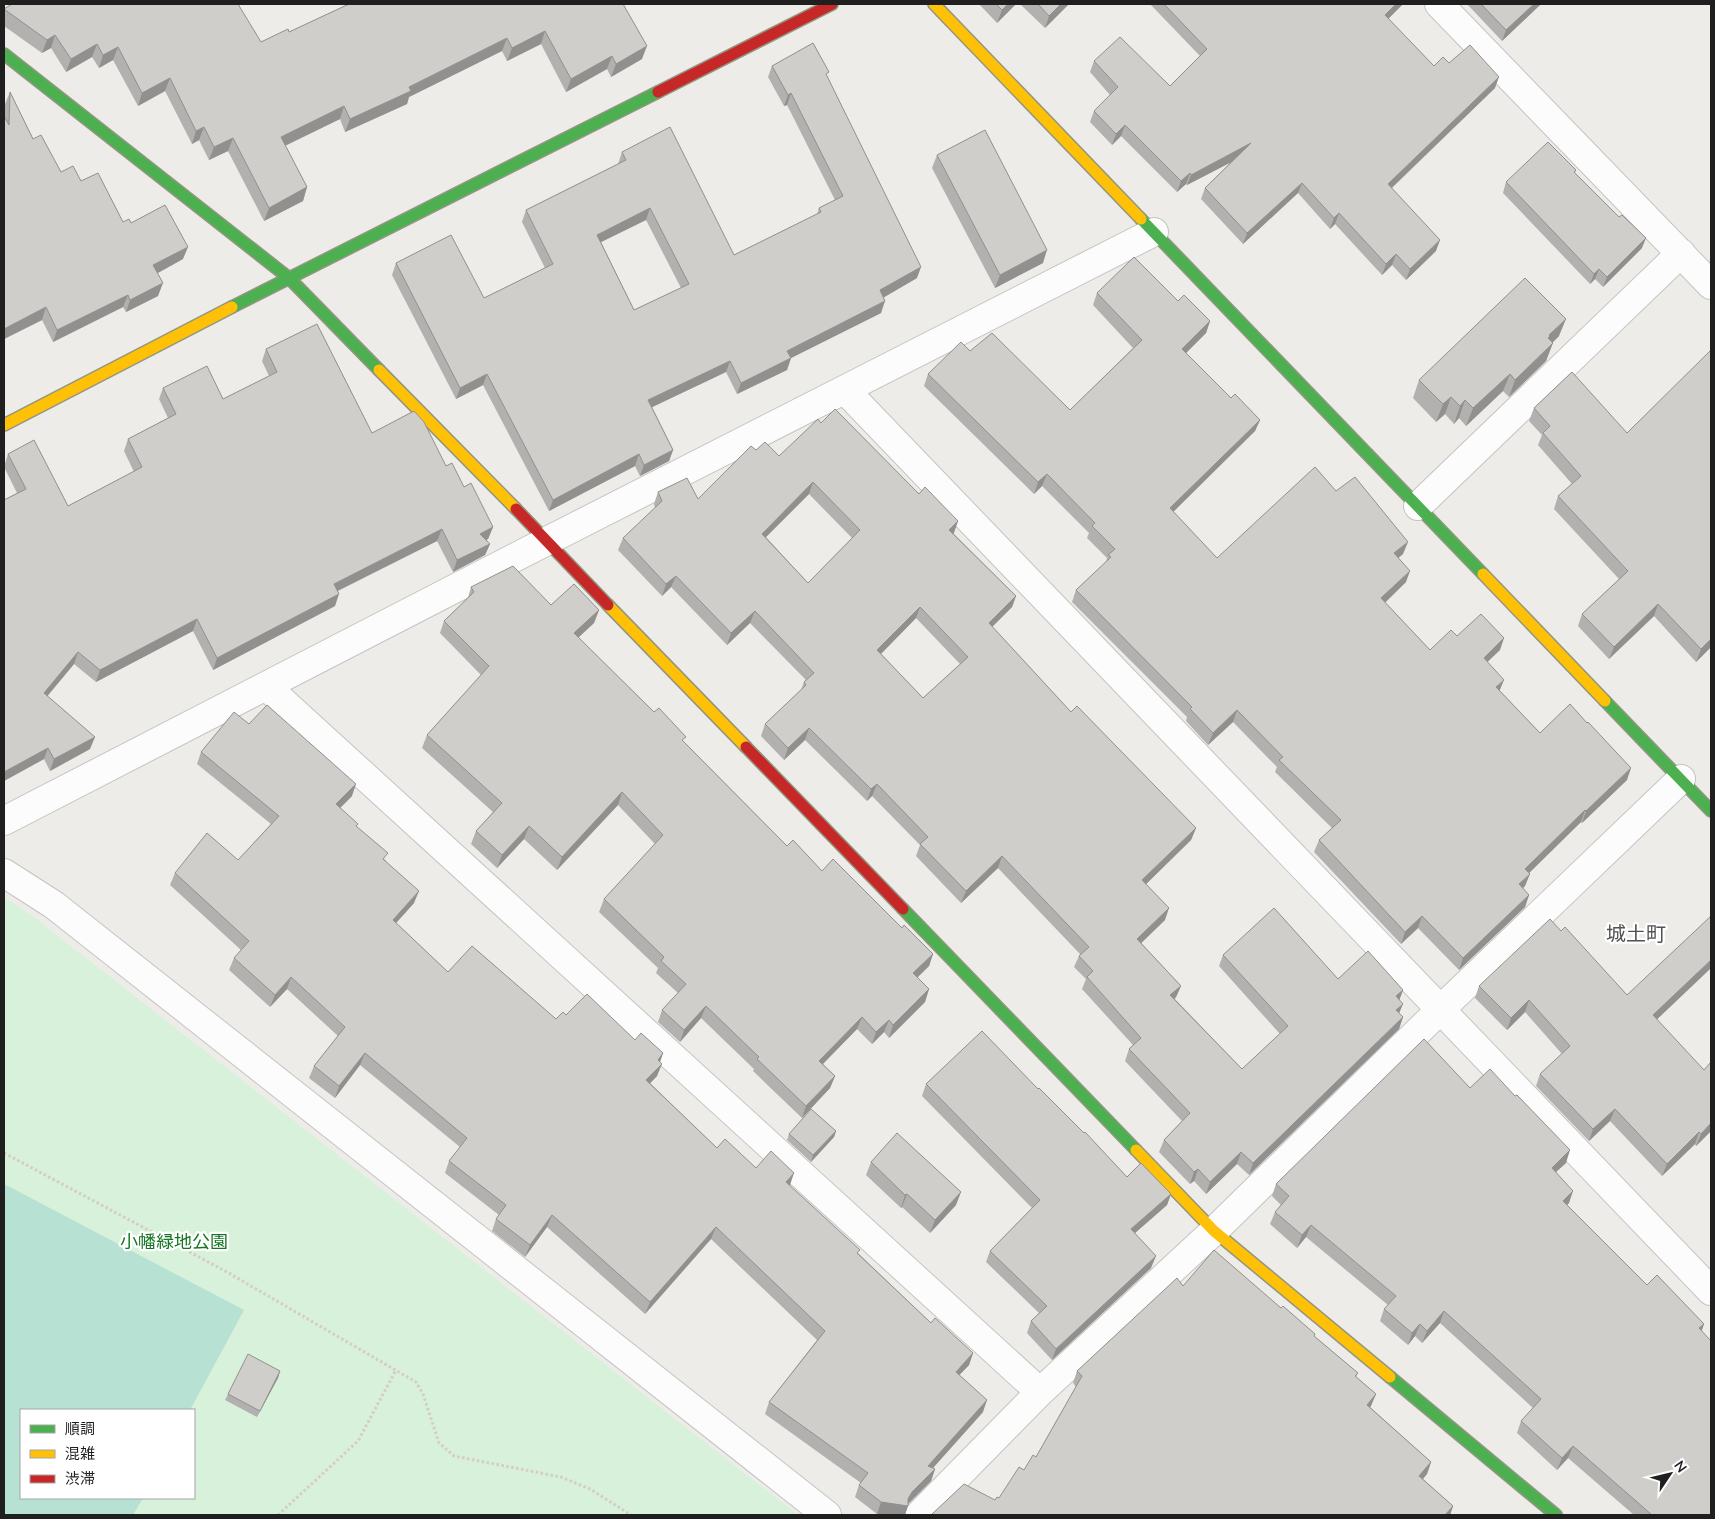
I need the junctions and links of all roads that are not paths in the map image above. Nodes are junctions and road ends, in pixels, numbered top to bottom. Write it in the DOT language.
graph roads {
  1 [pos="832,4"];
  2 [pos="934,4"];
  3 [pos="1439,4"];
  4 [pos="4,54"];
  5 [pos="1154,232"];
  6 [pos="1681,253"];
  7 [pos="289,278"];
  8 [pos="1711,285"];
  9 [pos="845,390"];
  10 [pos="4,425"];
  11 [pos="1418,506"];
  12 [pos="547,541"];
  13 [pos="267,687"];
  14 [pos="1681,779"];
  15 [pos="1711,811"];
  16 [pos="4,821"];
  17 [pos="4,873"];
  18 [pos="1440,1010"];
  19 [pos="1214,1231"];
  20 [pos="1711,1291"];
  21 [pos="1040,1392"];
  22 [pos="826,1515"];
  23 [pos="919,1515"];
  24 [pos="1556,1515"];
  1 -- 7 [label="street"];
  2 -- 5 [label="street"];
  3 -- 6 [label="street"];
  4 -- 7 [label="street"];
  5 -- 9 [label="street"];
  5 -- 11 [label="street"];
  6 -- 8 [label="street"];
  6 -- 11 [label="street"];
  7 -- 10 [label="street"];
  7 -- 12 [label="street"];
  9 -- 12 [label="street"];
  9 -- 18 [label="street"];
  11 -- 14 [label="street"];
  12 -- 13 [label="street"];
  12 -- 19 [label="street"];
  13 -- 16 [label="street"];
  13 -- 21 [label="street"];
  14 -- 15 [label="street"];
  14 -- 18 [label="street"];
  17 -- 22 [label="street"];
  18 -- 19 [label="street"];
  18 -- 20 [label="street"];
  19 -- 21 [label="street"];
  19 -- 24 [label="street"];
  21 -- 23 [label="street"];
}
